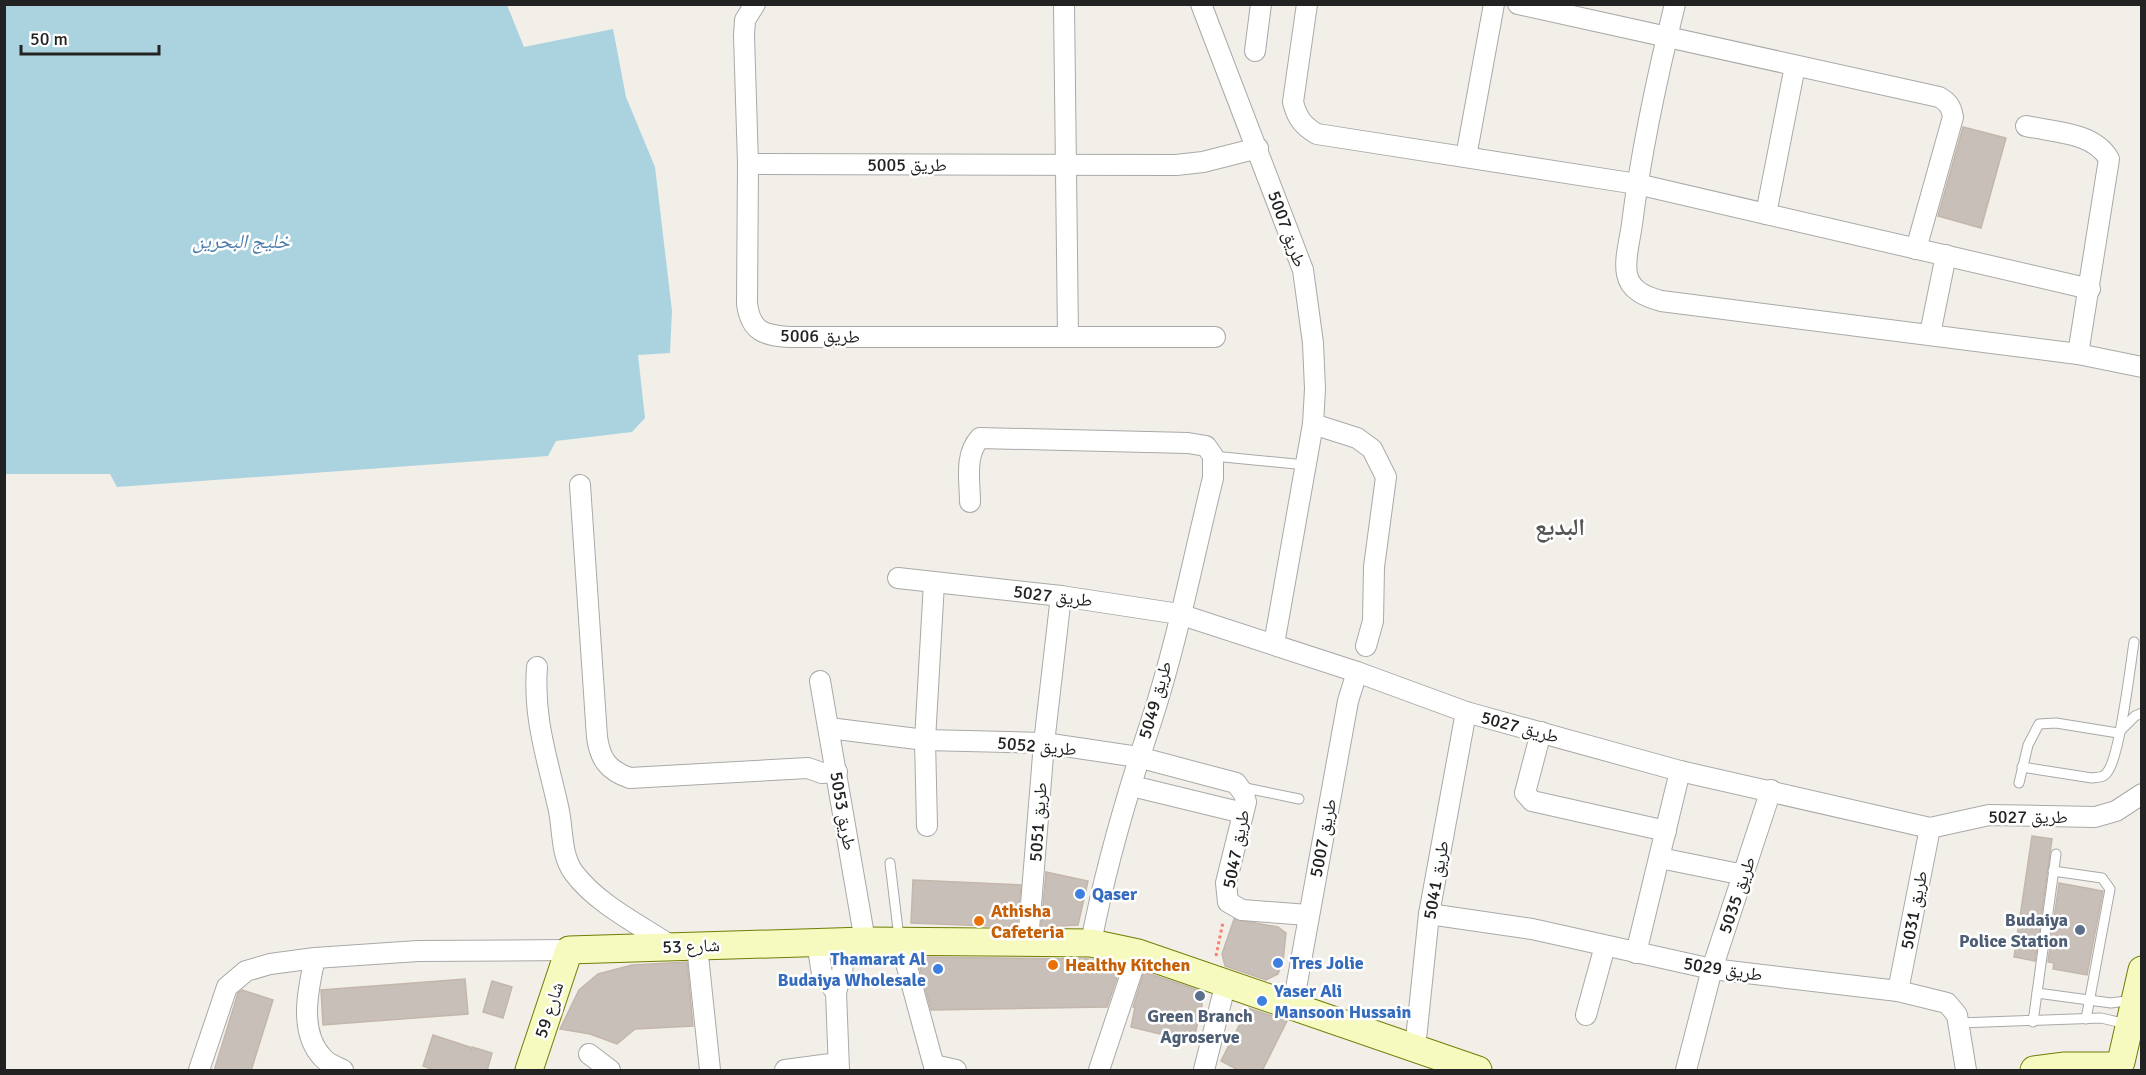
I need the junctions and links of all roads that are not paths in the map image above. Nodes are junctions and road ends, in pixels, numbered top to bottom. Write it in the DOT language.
graph roads {
  1 [pos="755,4"];
  2 [pos="1064,4"];
  3 [pos="1201,4"];
  4 [pos="1260,4"];
  5 [pos="1307,4"];
  6 [pos="1494,4"];
  7 [pos="1518,4"];
  8 [pos="1676,4"];
  9 [pos="1667,38"];
  10 [pos="1255,51"];
  11 [pos="1795,66"];
  12 [pos="2026,126"];
  13 [pos="1258,148"];
  14 [pos="1466,157"];
  15 [pos="748,164"];
  16 [pos="1066,165"];
  17 [pos="1637,184"];
  18 [pos="1767,214"];
  19 [pos="1916,249"];
  20 [pos="1946,255"];
  21 [pos="2090,289"];
  22 [pos="1930,334"];
  23 [pos="1215,336"];
  24 [pos="1068,337"];
  25 [pos="2078,354"];
  26 [pos="2142,367"];
  27 [pos="1313,424"];
  28 [pos="1213,456"];
  29 [pos="1306,465"];
  30 [pos="580,485"];
  31 [pos="970,502"];
  32 [pos="898,578"];
  33 [pos="934,584"];
  34 [pos="1061,596"];
  35 [pos="1179,614"];
  36 [pos="2134,642"];
  37 [pos="1274,644"];
  38 [pos="1366,646"];
  39 [pos="537,667"];
  40 [pos="1357,672"];
  41 [pos="820,681"];
  42 [pos="1466,712"];
  43 [pos="2142,713"];
  44 [pos="829,728"];
  45 [pos="1541,732"];
  46 [pos="2118,734"];
  47 [pos="925,740"];
  48 [pos="1044,743"];
  49 [pos="1138,757"];
  50 [pos="836,766"];
  51 [pos="2022,766"];
  52 [pos="1680,771"];
  53 [pos="2019,783"];
  54 [pos="1132,786"];
  55 [pos="1241,787"];
  56 [pos="1771,790"];
  57 [pos="2142,794"];
  58 [pos="1299,799"];
  59 [pos="1243,813"];
  60 [pos="927,826"];
  61 [pos="1930,828"];
  62 [pos="1666,831"];
  63 [pos="2056,854"];
  64 [pos="1659,858"];
  65 [pos="890,863"];
  66 [pos="2053,871"];
  67 [pos="1744,875"];
  68 [pos="1429,914"];
  69 [pos="1308,915"];
  70 [pos="856,941"];
  71 [pos="900,941"];
  72 [pos="817,942"];
  73 [pos="1028,942"];
  74 [pos="1091,943"];
  75 [pos="685,946"];
  76 [pos="1605,946"];
  77 [pos="569,950"];
  78 [pos="1138,952"];
  79 [pos="1636,953"];
  80 [pos="315,958"];
  81 [pos="1712,969"];
  82 [pos="2142,970"];
  83 [pos="1218,979"];
  84 [pos="1898,991"];
  85 [pos="836,992"];
  86 [pos="2037,993"];
  87 [pos="2090,998"];
  88 [pos="1293,1005"];
  89 [pos="2133,1012"];
  90 [pos="1586,1014"];
  91 [pos="2086,1019"];
  92 [pos="2033,1022"];
  93 [pos="1959,1023"];
  94 [pos="1415,1049"];
  95 [pos="589,1054"];
  96 [pos="2123,1063"];
  97 [pos="838,1067"];
  98 [pos="935,1068"];
  99 [pos="199,1071"];
  100 [pos="343,1071"];
  101 [pos="529,1071"];
  102 [pos="610,1071"];
  103 [pos="710,1071"];
  104 [pos="785,1071"];
  105 [pos="956,1071"];
  106 [pos="1099,1071"];
  107 [pos="1203,1071"];
  108 [pos="1478,1071"];
  109 [pos="1686,1071"];
  110 [pos="1966,1071"];
  111 [pos="2034,1071"];
  1 -- 15 [label="street, طريق 5006"];
  2 -- 16 [label="street"];
  3 -- 13 [label="street, طريق 5007"];
  4 -- 10 [label="street"];
  5 -- 14 [label="street"];
  6 -- 14 [label="street"];
  7 -- 9 [label="street"];
  8 -- 9 [label="street"];
  9 -- 11 [label="street"];
  9 -- 17 [label="street"];
  11 -- 18 [label="street"];
  11 -- 19 [label="street"];
  12 -- 21 [label="street"];
  13 -- 16 [label="street, طريق 5005"];
  13 -- 27 [label="street, طريق 5007"];
  14 -- 17 [label="street"];
  15 -- 16 [label="street, طريق 5005"];
  15 -- 24 [label="street, طريق 5006"];
  16 -- 24 [label="street"];
  17 -- 18 [label="street"];
  17 -- 22 [label="street"];
  18 -- 19 [label="street"];
  19 -- 20 [label="street"];
  20 -- 21 [label="street"];
  20 -- 22 [label="street"];
  21 -- 25 [label="street"];
  22 -- 25 [label="street"];
  23 -- 24 [label="street, طريق 5006"];
  25 -- 26 [label="street"];
  27 -- 29 [label="street, طريق 5007"];
  27 -- 38 [label="street"];
  28 -- 29 [label="lane"];
  28 -- 31 [label="street"];
  28 -- 35 [label="street, طريق 5049"];
  29 -- 37 [label="street, طريق 5007"];
  30 -- 50 [label="street"];
  32 -- 33 [label="street, طريق 5027"];
  33 -- 34 [label="street, طريق 5027"];
  33 -- 47 [label="street"];
  34 -- 35 [label="street, طريق 5027"];
  34 -- 48 [label="street, طريق 5051"];
  35 -- 37 [label="street, طريق 5027"];
  35 -- 49 [label="street, طريق 5049"];
  36 -- 46 [label="lane"];
  37 -- 40 [label="street, طريق 5027"];
  39 -- 75 [label="street"];
  40 -- 42 [label="street, طريق 5027"];
  40 -- 69 [label="street, طريق 5007"];
  41 -- 44 [label="street, طريق 5053"];
  42 -- 45 [label="street, طريق 5027"];
  42 -- 68 [label="street, طريق 5041"];
  43 -- 46 [label="lane"];
  44 -- 47 [label="street, طريق 5052"];
  44 -- 50 [label="street, طريق 5053"];
  45 -- 52 [label="street, طريق 5027"];
  45 -- 62 [label="street"];
  46 -- 51 [label="lane"];
  46 -- 51 [label="lane"];
  47 -- 48 [label="street, طريق 5052"];
  47 -- 60 [label="street"];
  48 -- 49 [label="street, طريق 5052"];
  48 -- 73 [label="street, طريق 5051"];
  49 -- 54 [label="street, طريق 5049"];
  49 -- 55 [label="street, طريق 5052"];
  50 -- 70 [label="street, طريق 5053"];
  51 -- 53 [label="lane"];
  52 -- 56 [label="street, طريق 5027"];
  52 -- 62 [label="street"];
  54 -- 59 [label="street"];
  54 -- 74 [label="street, طريق 5049"];
  55 -- 58 [label="lane"];
  55 -- 59 [label="street, طريق 5047"];
  56 -- 61 [label="street, طريق 5027"];
  56 -- 67 [label="street, طريق 5035"];
  57 -- 61 [label="street, طريق 5027"];
  59 -- 69 [label="street, طريق 5047"];
  61 -- 84 [label="street, طريق 5031"];
  62 -- 64 [label="street"];
  63 -- 66 [label="lane"];
  64 -- 67 [label="street"];
  64 -- 79 [label="street"];
  65 -- 71 [label="lane"];
  66 -- 86 [label="lane"];
  66 -- 87 [label="lane"];
  67 -- 81 [label="street, طريق 5035"];
  68 -- 76 [label="street, طريق 5029"];
  68 -- 94 [label="street, طريق 5041"];
  69 -- 88 [label="street, طريق 5007"];
  70 -- 71 [label="street, شارع 53"];
  70 -- 72 [label="street, شارع 53"];
  70 -- 85 [label="street, طريق 5053"];
  71 -- 73 [label="street, شارع 53"];
  71 -- 98 [label="street"];
  72 -- 75 [label="street, شارع 53"];
  72 -- 85 [label="street"];
  73 -- 74 [label="street, شارع 53"];
  74 -- 78 [label="street, شارع 53"];
  75 -- 77 [label="street, شارع 53"];
  75 -- 103 [label="street"];
  76 -- 79 [label="street, طريق 5029"];
  76 -- 90 [label="street"];
  77 -- 80 [label="street, شارع 53"];
  77 -- 101 [label="street, شارع 59"];
  78 -- 83 [label="street, شارع 53"];
  78 -- 106 [label="street"];
  79 -- 81 [label="street, طريق 5029"];
  80 -- 99 [label="street, شارع 53"];
  80 -- 100 [label="street"];
  81 -- 84 [label="street, طريق 5029"];
  81 -- 109 [label="street, طريق 5035"];
  82 -- 89 [label="street"];
  83 -- 88 [label="street, شارع 53"];
  83 -- 107 [label="street"];
  84 -- 93 [label="street, طريق 5029"];
  85 -- 97 [label="street"];
  86 -- 87 [label="lane"];
  86 -- 92 [label="lane"];
  87 -- 89 [label="lane"];
  87 -- 91 [label="lane"];
  88 -- 94 [label="street, شارع 53"];
  89 -- 91 [label="lane"];
  89 -- 96 [label="street"];
  91 -- 92 [label="lane"];
  92 -- 93 [label="lane"];
  93 -- 110 [label="street"];
  94 -- 108 [label="street, شارع 53"];
  95 -- 102 [label="street"];
  96 -- 111 [label="street"];
  97 -- 104 [label="street"];
  98 -- 105 [label="street"];
}
